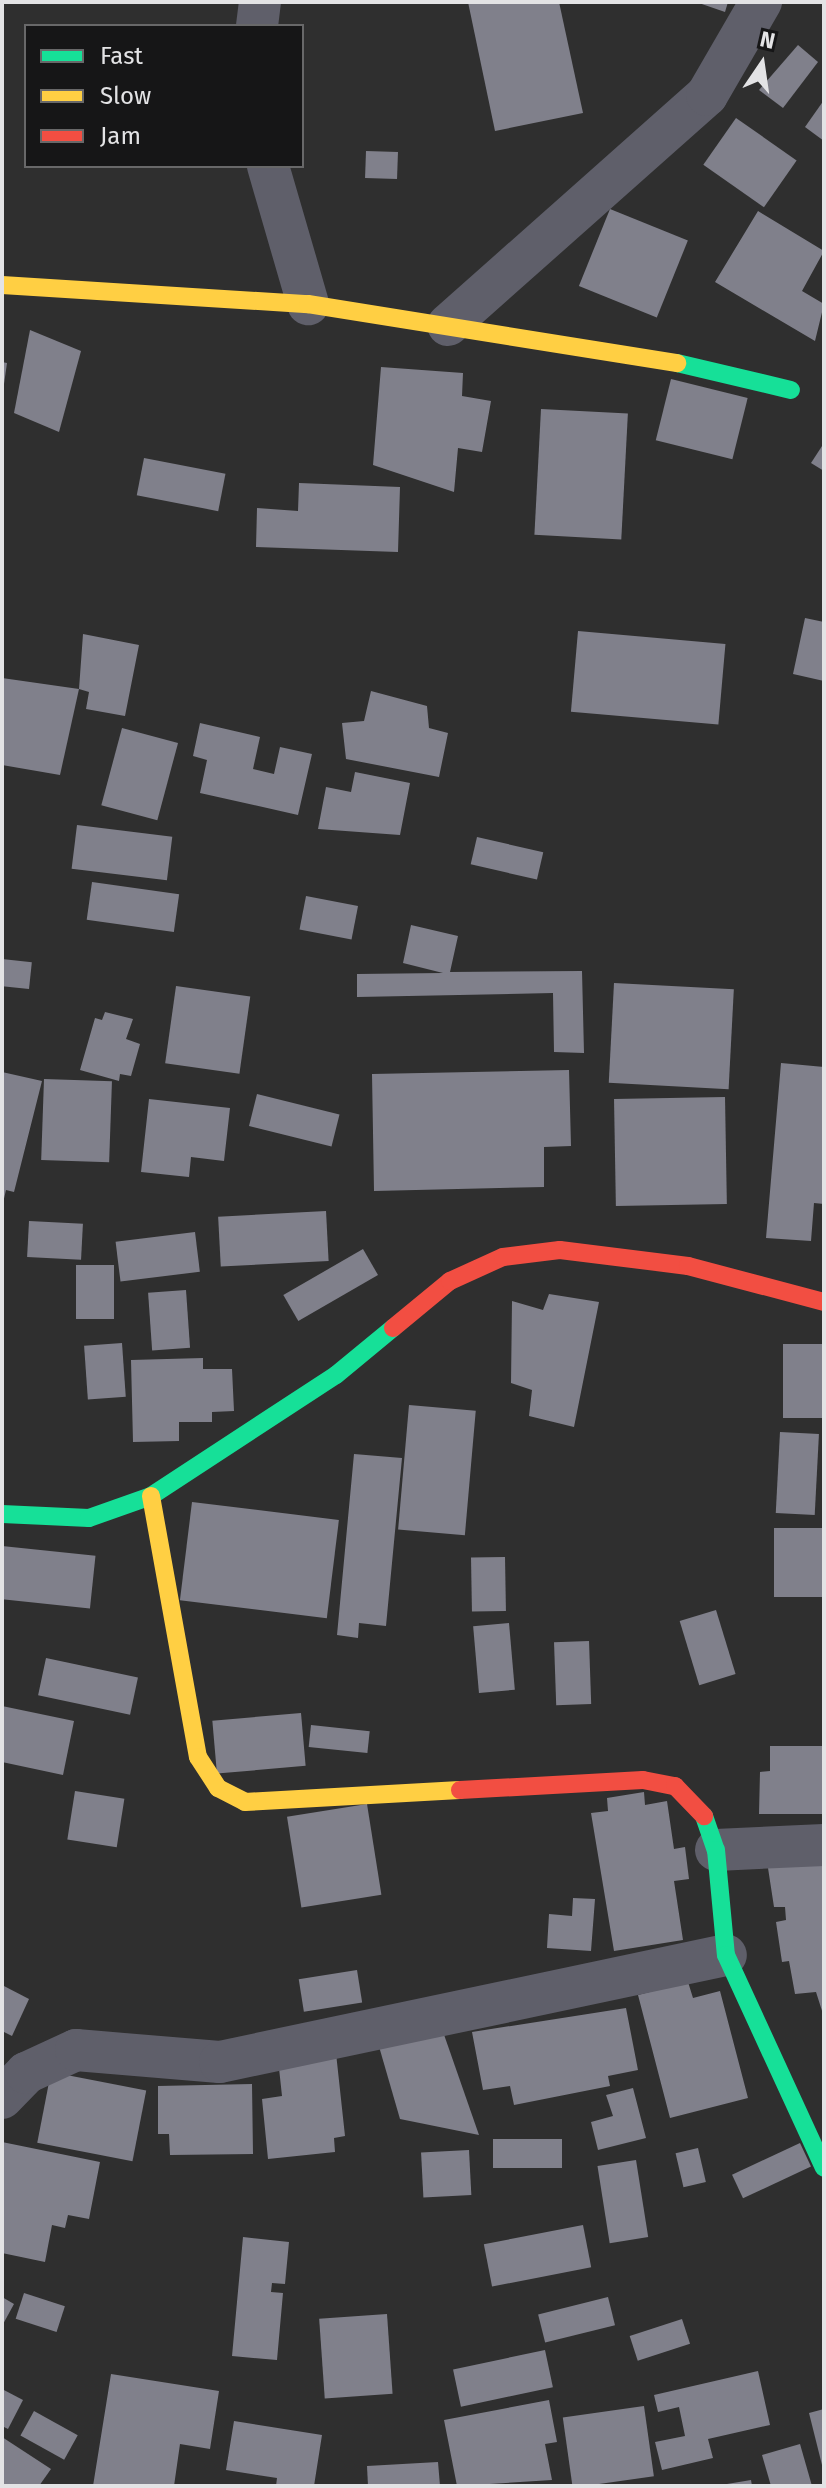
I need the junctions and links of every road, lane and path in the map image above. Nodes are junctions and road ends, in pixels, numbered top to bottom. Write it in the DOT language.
graph roads {
  1 [pos="260,2"];
  2 [pos="761,2"];
  3 [pos="257,24"];
  4 [pos="269,168"];
  5 [pos="2,285"];
  6 [pos="308,304"];
  7 [pos="448,325"];
  8 [pos="791,390"];
  9 [pos="824,1302"];
  10 [pos="151,1496"];
  11 [pos="2,1514"];
  12 [pos="824,1845"];
  13 [pos="716,1850"];
  14 [pos="726,1955"];
  15 [pos="2,2098"];
  16 [pos="824,2168"];
  1 -- 3 [label="street"];
  2 -- 7 [label="street"];
  4 -- 6 [label="street"];
  5 -- 6 [label="street"];
  6 -- 7 [label="street"];
  7 -- 8 [label="street"];
  9 -- 10 [label="street"];
  10 -- 11 [label="street"];
  10 -- 13 [label="street"];
  12 -- 13 [label="street"];
  13 -- 14 [label="street"];
  14 -- 15 [label="street"];
  14 -- 16 [label="street"];
}
